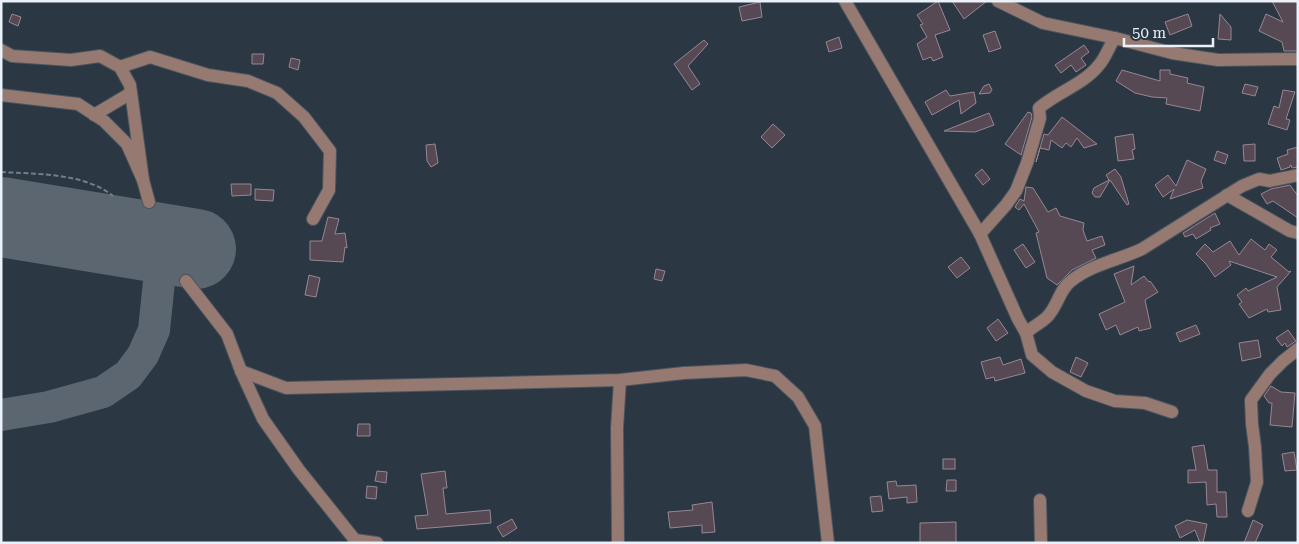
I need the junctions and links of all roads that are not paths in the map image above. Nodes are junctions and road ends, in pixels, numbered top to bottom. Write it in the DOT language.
graph roads {
  1 [pos="845,1"];
  2 [pos="998,1"];
  3 [pos="1115,38"];
  4 [pos="1,50"];
  5 [pos="1298,60"];
  6 [pos="120,67"];
  7 [pos="131,93"];
  8 [pos="1,95"];
  9 [pos="94,115"];
  10 [pos="1298,175"];
  11 [pos="143,180"];
  12 [pos="1228,195"];
  13 [pos="149,202"];
  14 [pos="313,219"];
  15 [pos="1298,233"];
  16 [pos="980,234"];
  17 [pos="186,281"];
  18 [pos="1026,333"];
  19 [pos="1298,350"];
  20 [pos="241,371"];
  21 [pos="620,380"];
  22 [pos="1172,412"];
  23 [pos="1040,500"];
  24 [pos="1248,511"];
  25 [pos="356,541"];
  26 [pos="377,543"];
  27 [pos="618,543"];
  28 [pos="828,543"];
  29 [pos="1041,543"];
  1 -- 16 [label="street"];
  2 -- 3 [label="street"];
  3 -- 5 [label="street"];
  3 -- 16 [label="street"];
  4 -- 6 [label="street"];
  6 -- 7 [label="street"];
  6 -- 14 [label="street"];
  7 -- 9 [label="street"];
  7 -- 11 [label="street"];
  8 -- 9 [label="street"];
  9 -- 11 [label="street"];
  10 -- 12 [label="street"];
  11 -- 13 [label="street"];
  12 -- 15 [label="street"];
  12 -- 18 [label="street"];
  16 -- 18 [label="street"];
  17 -- 20 [label="street"];
  18 -- 22 [label="street"];
  19 -- 24 [label="street"];
  20 -- 21 [label="street"];
  20 -- 25 [label="street"];
  21 -- 27 [label="street"];
  21 -- 28 [label="street"];
  23 -- 29 [label="street"];
  25 -- 26 [label="street"];
}
